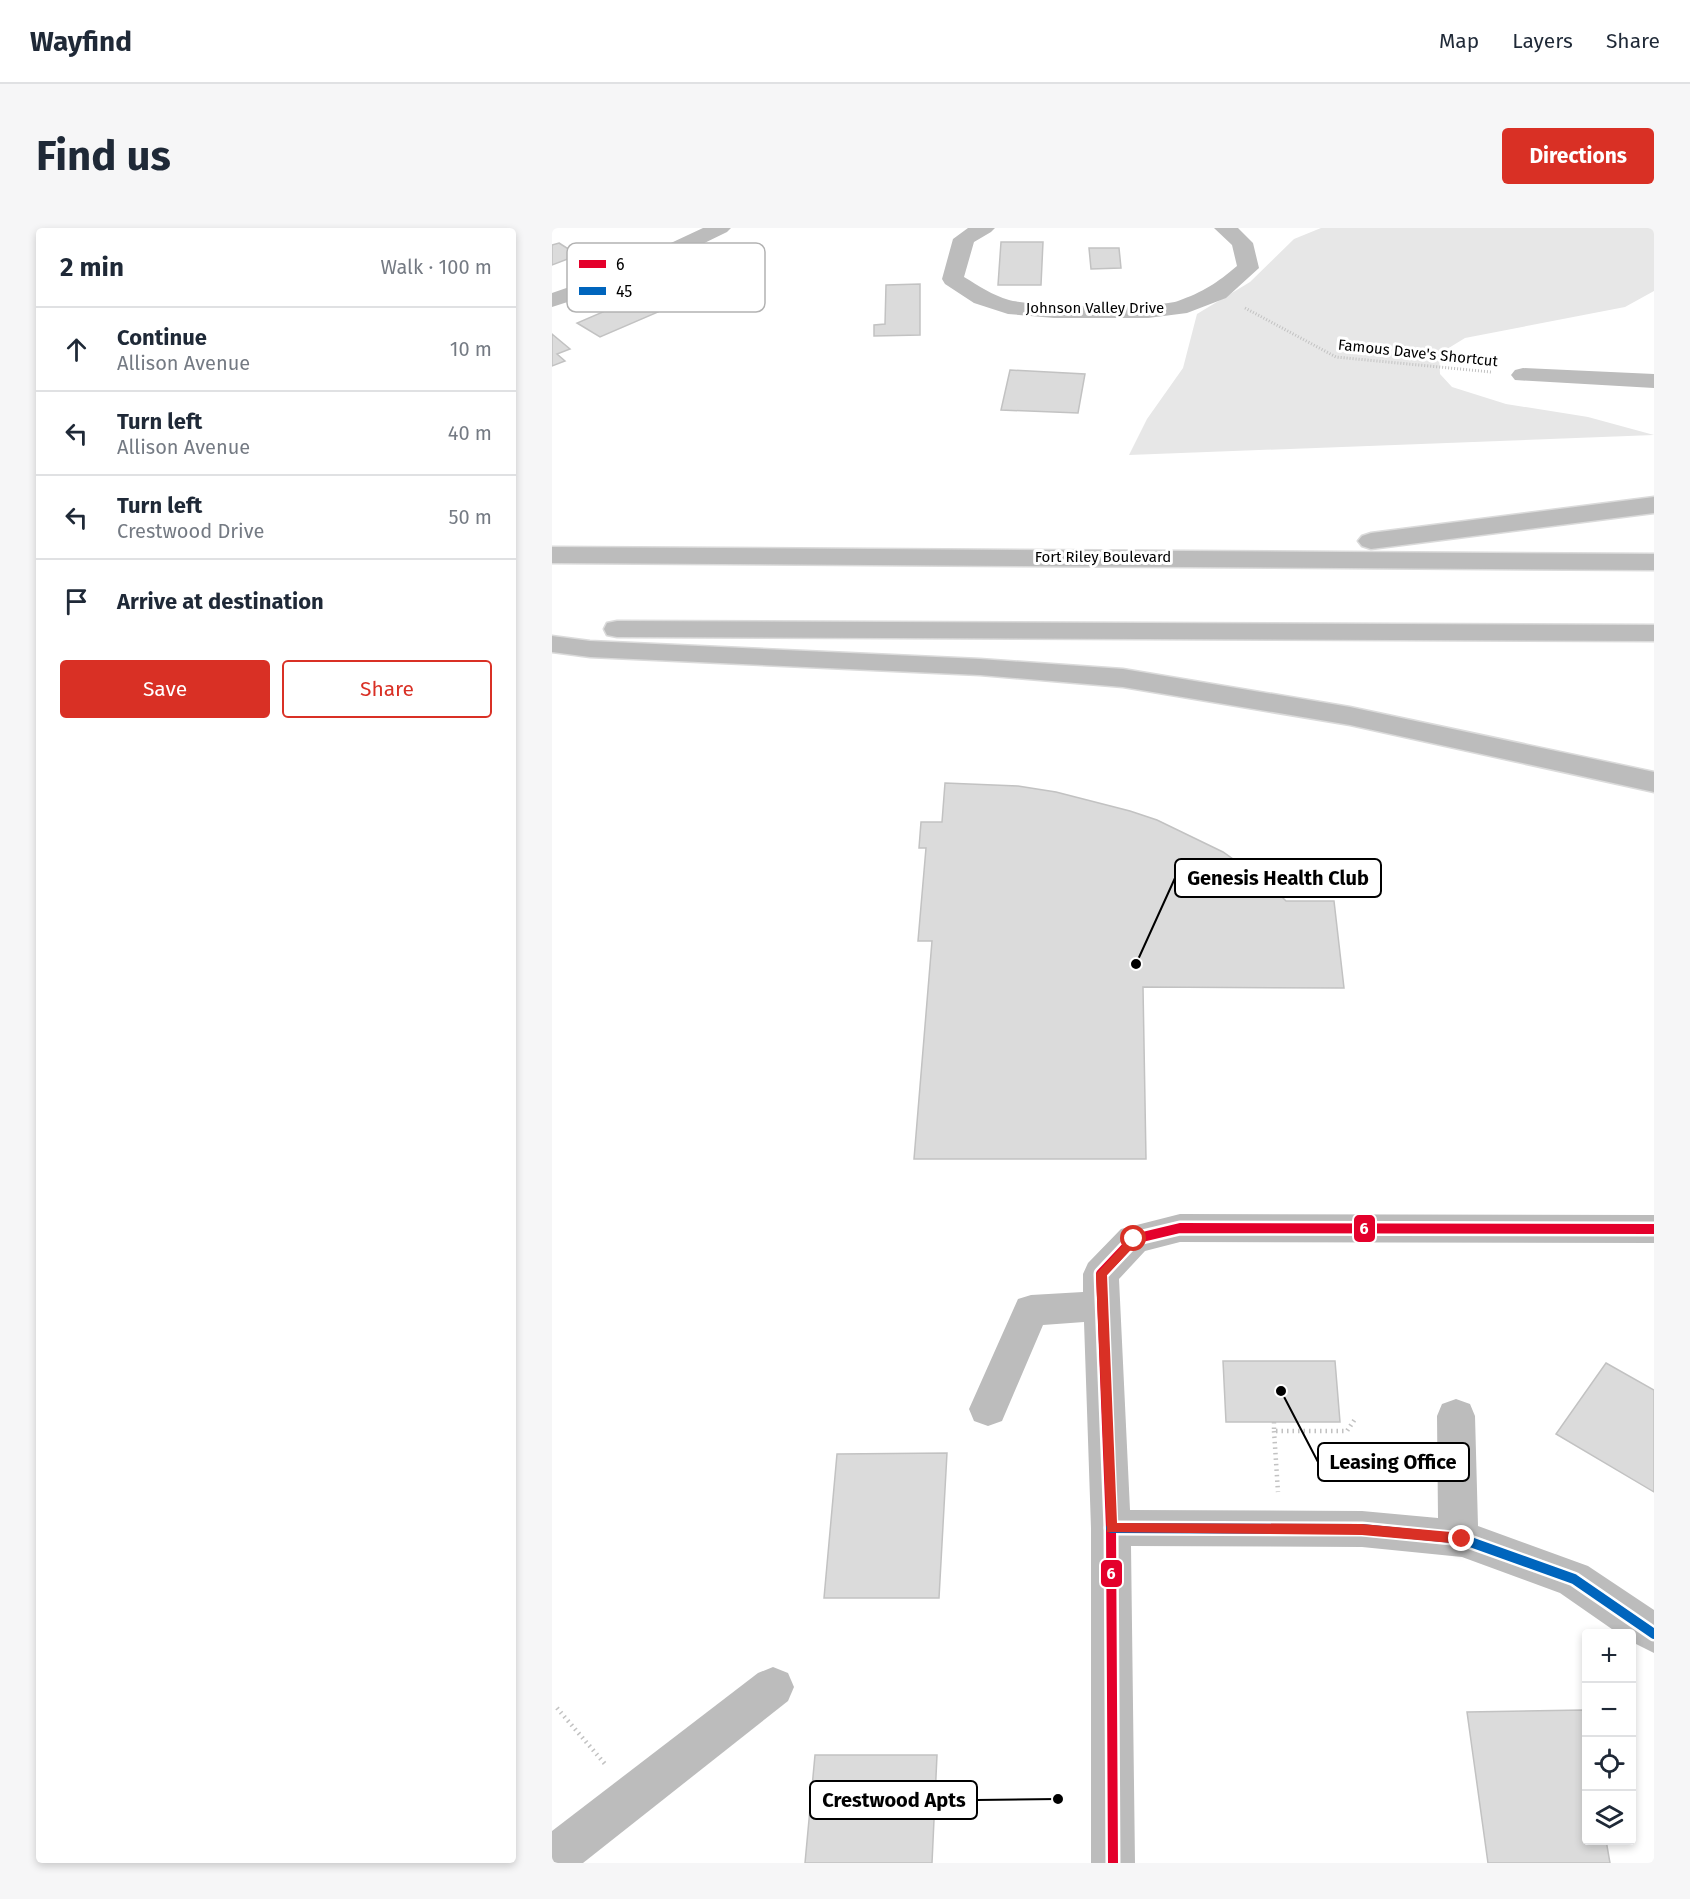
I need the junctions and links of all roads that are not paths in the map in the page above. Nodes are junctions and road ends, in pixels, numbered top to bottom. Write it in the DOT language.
graph roads {
  1 [pos="720,228"];
  2 [pos="984,228"];
  3 [pos="1226,228"];
  4 [pos="698,234"];
  5 [pos="681,243"];
  6 [pos="567,295"];
  7 [pos="552,300"];
  8 [pos="1523,375"];
  9 [pos="1654,381"];
  10 [pos="1654,505"];
  11 [pos="552,555"];
  12 [pos="1198,557"];
  13 [pos="1654,562"];
  14 [pos="552,629"];
  15 [pos="1654,633"];
  16 [pos="552,644"];
  17 [pos="1654,782"];
  18 [pos="1654,1229"];
  19 [pos="1102,1306"];
  20 [pos="987,1409"];
  21 [pos="1456,1416"];
  22 [pos="1111,1528"];
  23 [pos="1458,1539"];
  24 [pos="1654,1634"];
  25 [pos="773,1688"];
  26 [pos="552,1859"];
  27 [pos="1113,1863"];
  1 -- 4 [label="main road"];
  2 -- 3 [label="main road, Johnson Valley Drive"];
  4 -- 5 [label="main road"];
  6 -- 7 [label="main road"];
  8 -- 9 [label="main road"];
  10 -- 12 [label="main road"];
  11 -- 12 [label="main road, Fort Riley Boulevard"];
  12 -- 13 [label="main road, Fort Riley Boulevard"];
  14 -- 15 [label="main road"];
  16 -- 17 [label="main road"];
  18 -- 19 [label="main road"];
  19 -- 20 [label="main road"];
  19 -- 22 [label="main road"];
  21 -- 23 [label="main road"];
  22 -- 23 [label="main road"];
  22 -- 27 [label="main road"];
  23 -- 24 [label="main road"];
  25 -- 26 [label="main road"];
}
